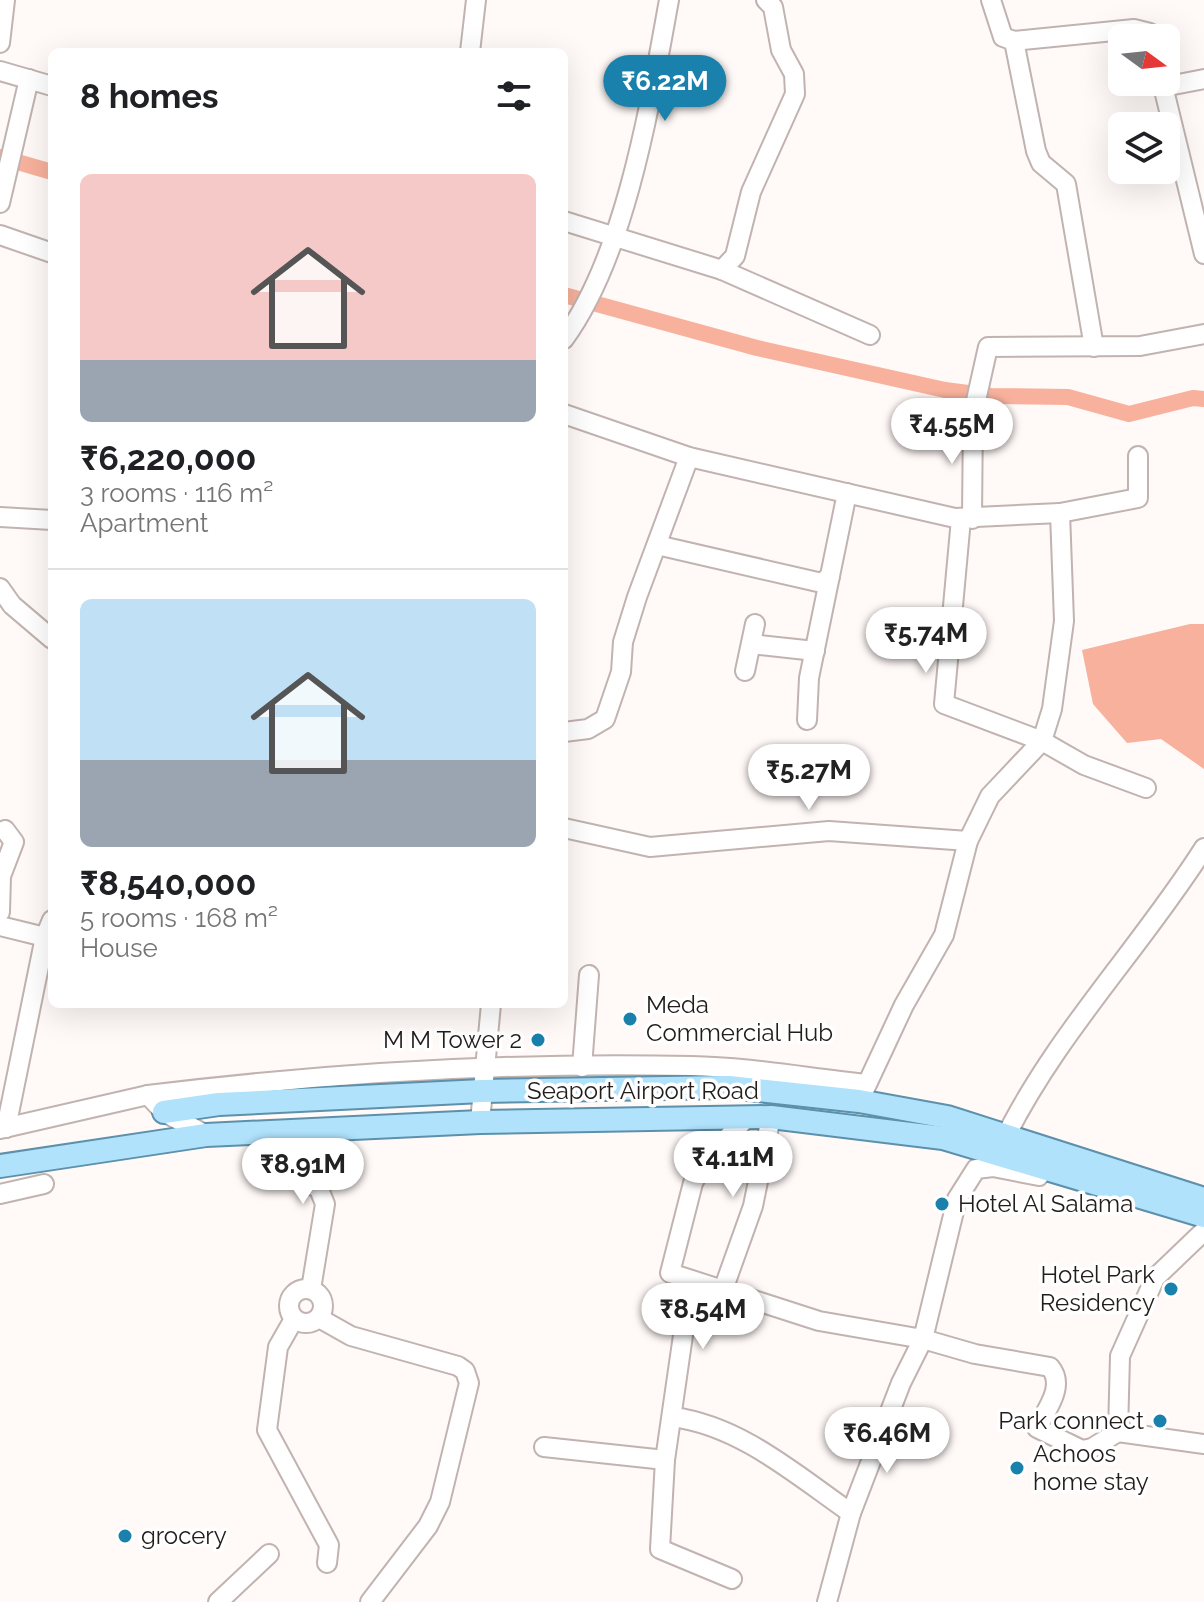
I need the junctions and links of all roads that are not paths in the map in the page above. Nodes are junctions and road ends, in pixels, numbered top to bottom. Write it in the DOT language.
graph roads {
  1 [pos="5,0"];
  2 [pos="476,0"];
  3 [pos="669,0"];
  4 [pos="766,0"];
  5 [pos="991,0"];
  6 [pos="1108,32"];
  7 [pos="1014,41"];
  8 [pos="0,43"];
  9 [pos="470,48"];
  10 [pos="0,71"];
  11 [pos="29,79"];
  12 [pos="1204,79"];
  13 [pos="1180,82"];
  14 [pos="48,85"];
  15 [pos="1165,96"];
  16 [pos="0,203"];
  17 [pos="568,222"];
  18 [pos="0,235"];
  19 [pos="615,235"];
  20 [pos="48,252"];
  21 [pos="1204,254"];
  22 [pos="722,270"];
  23 [pos="570,332"];
  24 [pos="1204,334"];
  25 [pos="870,335"];
  26 [pos="1094,347"];
  27 [pos="568,415"];
  28 [pos="1138,456"];
  29 [pos="689,457"];
  30 [pos="847,493"];
  31 [pos="1060,513"];
  32 [pos="0,517"];
  33 [pos="966,519"];
  34 [pos="48,520"];
  35 [pos="657,545"];
  36 [pos="830,576"];
  37 [pos="0,588"];
  38 [pos="755,624"];
  39 [pos="48,636"];
  40 [pos="751,644"];
  41 [pos="815,651"];
  42 [pos="745,671"];
  43 [pos="807,720"];
  44 [pos="568,732"];
  45 [pos="1042,741"];
  46 [pos="1146,788"];
  47 [pos="568,829"];
  48 [pos="5,830"];
  49 [pos="968,841"];
  50 [pos="1204,848"];
  51 [pos="0,912"];
  52 [pos="0,926"];
  53 [pos="48,928"];
  54 [pos="48,932"];
  55 [pos="589,975"];
  56 [pos="491,1008"];
  57 [pos="582,1067"];
  58 [pos="485,1068"];
  59 [pos="482,1091"];
  60 [pos="863,1093"];
  61 [pos="148,1095"];
  62 [pos="164,1112"];
  63 [pos="747,1117"];
  64 [pos="771,1117"];
  65 [pos="480,1122"];
  66 [pos="3,1128"];
  67 [pos="287,1132"];
  68 [pos="206,1135"];
  69 [pos="1002,1144"];
  70 [pos="0,1166"];
  71 [pos="1062,1174"];
  72 [pos="44,1184"];
  73 [pos="0,1194"];
  74 [pos="1204,1199"];
  75 [pos="1204,1216"];
  76 [pos="1204,1231"];
  77 [pos="691,1280"];
  78 [pos="311,1289"];
  79 [pos="723,1290"];
  80 [pos="319,1318"];
  81 [pos="294,1319"];
  82 [pos="923,1339"];
  83 [pos="673,1417"];
  84 [pos="1118,1432"];
  85 [pos="1204,1444"];
  86 [pos="544,1447"];
  87 [pos="665,1460"];
  88 [pos="851,1513"];
  89 [pos="269,1554"];
  90 [pos="327,1563"];
  91 [pos="732,1579"];
  92 [pos="218,1602"];
  93 [pos="370,1602"];
  94 [pos="827,1602"];
  1 -- 8 [label="street"];
  2 -- 9 [label="street"];
  3 -- 19 [label="street"];
  4 -- 22 [label="street"];
  5 -- 7 [label="street"];
  6 -- 7 [label="street"];
  7 -- 26 [label="street"];
  10 -- 11 [label="street"];
  11 -- 14 [label="street"];
  11 -- 16 [label="street"];
  12 -- 13 [label="street"];
  15 -- 21 [label="street"];
  17 -- 19 [label="street"];
  18 -- 20 [label="street"];
  19 -- 22 [label="street"];
  19 -- 23 [label="street"];
  22 -- 25 [label="street"];
  24 -- 26 [label="street"];
  26 -- 33 [label="street"];
  27 -- 29 [label="street"];
  28 -- 31 [label="street"];
  29 -- 30 [label="street"];
  29 -- 35 [label="street"];
  30 -- 33 [label="street"];
  30 -- 36 [label="street"];
  31 -- 33 [label="street"];
  31 -- 45 [label="street"];
  32 -- 34 [label="street"];
  33 -- 45 [label="street"];
  35 -- 36 [label="street"];
  35 -- 44 [label="street"];
  36 -- 41 [label="street"];
  37 -- 39 [label="street"];
  38 -- 40 [label="street"];
  40 -- 41 [label="street"];
  40 -- 42 [label="street"];
  41 -- 43 [label="street"];
  45 -- 46 [label="street"];
  45 -- 49 [label="street"];
  47 -- 49 [label="street"];
  48 -- 51 [label="street"];
  49 -- 60 [label="street"];
  50 -- 69 [label="street"];
  52 -- 53 [label="street"];
  54 -- 66 [label="street"];
  55 -- 57 [label="street"];
  56 -- 58 [label="street"];
  57 -- 58 [label="street"];
  57 -- 60 [label="street"];
  58 -- 59 [label="street"];
  58 -- 61 [label="street"];
  59 -- 60 [label="main road, Seaport Airport Road"];
  59 -- 62 [label="main road, Seaport Airport Road"];
  59 -- 65 [label="street"];
  60 -- 69 [label="main road, Seaport Airport Road"];
  61 -- 62 [label="street"];
  61 -- 66 [label="street"];
  62 -- 68 [label="street"];
  63 -- 64 [label="main road, Seaport Airport Road"];
  63 -- 65 [label="main road, Seaport Airport Road"];
  63 -- 77 [label="street"];
  64 -- 69 [label="main road, Seaport Airport Road"];
  64 -- 79 [label="street"];
  65 -- 67 [label="main road, Seaport Airport Road"];
  67 -- 68 [label="main road, Seaport Airport Road"];
  67 -- 78 [label="street"];
  68 -- 70 [label="main road, Seaport Airport Road"];
  69 -- 71 [label="main road, Seaport Airport Road"];
  69 -- 74 [label="main road, Seaport Airport Road"];
  71 -- 75 [label="main road, Seaport Airport Road"];
  71 -- 82 [label="street"];
  72 -- 73 [label="street"];
  76 -- 84 [label="street"];
  77 -- 79 [label="street"];
  77 -- 83 [label="street"];
  78 -- 80 [label="street"];
  78 -- 81 [label="street"];
  79 -- 82 [label="street"];
  80 -- 81 [label="street"];
  80 -- 93 [label="street"];
  81 -- 90 [label="street"];
  82 -- 84 [label="street"];
  82 -- 88 [label="street"];
  83 -- 87 [label="street"];
  83 -- 88 [label="street"];
  84 -- 85 [label="street"];
  86 -- 87 [label="street"];
  87 -- 91 [label="street"];
  88 -- 94 [label="street"];
  89 -- 92 [label="street"];
}
